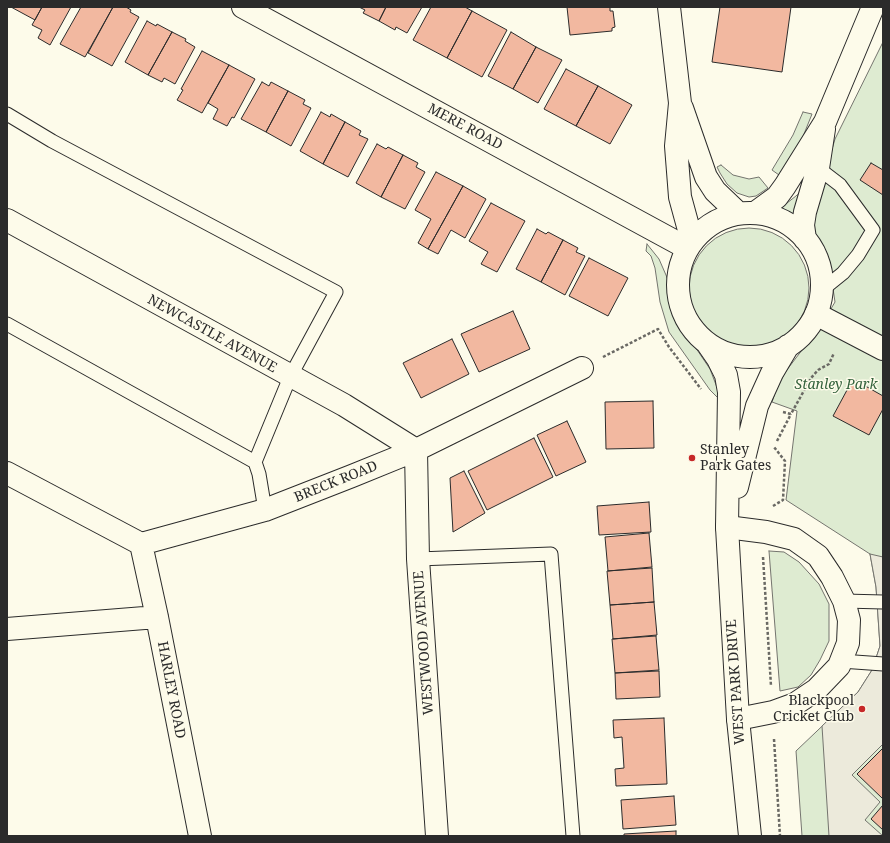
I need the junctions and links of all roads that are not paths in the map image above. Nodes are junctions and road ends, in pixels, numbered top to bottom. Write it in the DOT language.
graph roads {
  1 [pos="242,7"];
  2 [pos="669,7"];
  3 [pos="872,7"];
  4 [pos="680,103"];
  5 [pos="7,114"];
  6 [pos="810,163"];
  7 [pos="747,213"];
  8 [pos="7,220"];
  9 [pos="805,239"];
  10 [pos="690,244"];
  11 [pos="822,290"];
  12 [pos="816,314"];
  13 [pos="7,324"];
  14 [pos="707,343"];
  15 [pos="788,346"];
  16 [pos="883,349"];
  17 [pos="582,368"];
  18 [pos="290,377"];
  19 [pos="416,450"];
  20 [pos="255,462"];
  21 [pos="7,473"];
  22 [pos="265,510"];
  23 [pos="727,527"];
  24 [pos="140,544"];
  25 [pos="418,559"];
  26 [pos="844,601"];
  27 [pos="883,602"];
  28 [pos="157,617"];
  29 [pos="7,629"];
  30 [pos="841,660"];
  31 [pos="883,664"];
  32 [pos="738,719"];
  33 [pos="197,836"];
  34 [pos="437,836"];
  35 [pos="573,836"];
  36 [pos="750,836"];
  1 -- 10 [label="street, MERE ROAD"];
  2 -- 4 [label="street"];
  3 -- 6 [label="street"];
  4 -- 7 [label="street"];
  4 -- 10 [label="street"];
  5 -- 18 [label="lane"];
  6 -- 7 [label="street"];
  6 -- 9 [label="street"];
  6 -- 11 [label="lane"];
  7 -- 9 [label="street"];
  7 -- 10 [label="street"];
  8 -- 18 [label="street, NEWCASTLE AVENUE"];
  9 -- 11 [label="street"];
  10 -- 14 [label="street"];
  11 -- 12 [label="street"];
  12 -- 15 [label="street"];
  12 -- 16 [label="street"];
  13 -- 20 [label="lane"];
  14 -- 15 [label="street"];
  14 -- 23 [label="street, WEST PARK DRIVE"];
  15 -- 23 [label="street, WEST PARK DRIVE"];
  17 -- 19 [label="street, BRECK ROAD"];
  18 -- 19 [label="street, NEWCASTLE AVENUE"];
  18 -- 20 [label="lane"];
  19 -- 22 [label="street, BRECK ROAD"];
  19 -- 25 [label="street, WESTWOOD AVENUE"];
  20 -- 22 [label="lane"];
  21 -- 24 [label="street"];
  22 -- 24 [label="street, BRECK ROAD"];
  23 -- 26 [label="street"];
  23 -- 32 [label="street, WEST PARK DRIVE"];
  24 -- 28 [label="street, HARLEY ROAD"];
  25 -- 34 [label="street, WESTWOOD AVENUE"];
  25 -- 35 [label="lane"];
  26 -- 27 [label="lane"];
  26 -- 30 [label="street"];
  28 -- 29 [label="street"];
  28 -- 33 [label="street, HARLEY ROAD"];
  30 -- 31 [label="lane"];
  30 -- 32 [label="street"];
  32 -- 36 [label="street, WEST PARK DRIVE"];
}
